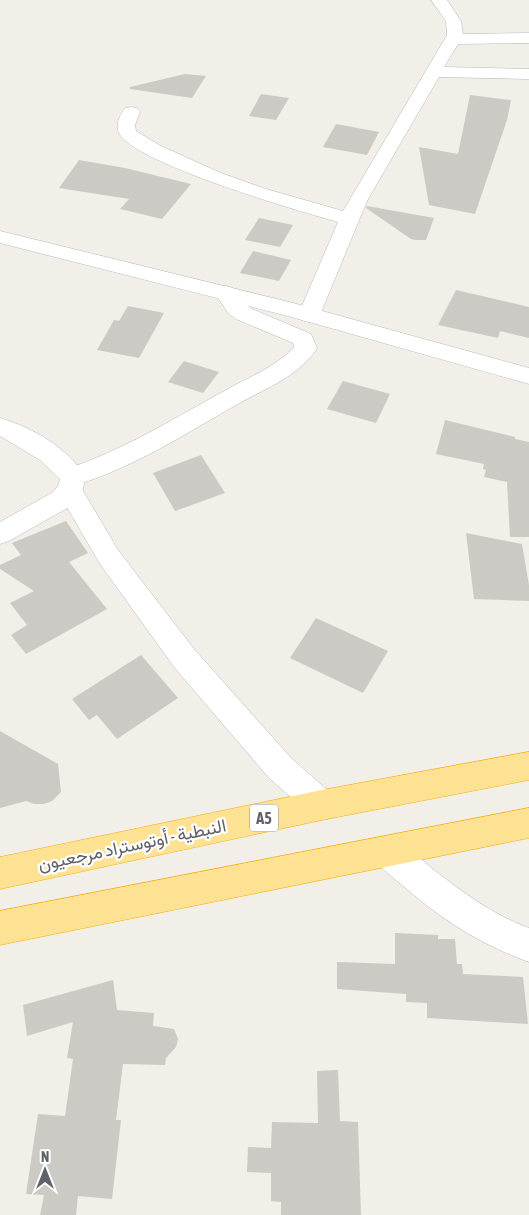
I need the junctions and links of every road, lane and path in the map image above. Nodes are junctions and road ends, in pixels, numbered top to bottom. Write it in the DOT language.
graph roads {
  1 [pos="439,0"];
  2 [pos="529,38"];
  3 [pos="452,39"];
  4 [pos="434,72"];
  5 [pos="529,74"];
  6 [pos="131,112"];
  7 [pos="350,219"];
  8 [pos="0,237"];
  9 [pos="226,293"];
  10 [pos="310,315"];
  11 [pos="529,376"];
  12 [pos="0,426"];
  13 [pos="72,483"];
  14 [pos="0,534"];
  15 [pos="529,766"];
  16 [pos="322,805"];
  17 [pos="529,823"];
  18 [pos="388,852"];
  19 [pos="0,873"];
  20 [pos="0,928"];
  21 [pos="529,945"];
  1 -- 3 [label="street"];
  2 -- 3 [label="street"];
  3 -- 4 [label="street"];
  4 -- 5 [label="street"];
  4 -- 7 [label="street"];
  6 -- 7 [label="street"];
  7 -- 10 [label="street"];
  8 -- 9 [label="street"];
  9 -- 10 [label="street"];
  9 -- 13 [label="street"];
  10 -- 11 [label="street"];
  12 -- 13 [label="street"];
  13 -- 14 [label="street"];
  13 -- 16 [label="street"];
  15 -- 16 [label="highway, النبطية - أوتوستراد مرجعيون / A5"];
  16 -- 19 [label="highway, النبطية - أوتوستراد مرجعيون / A5"];
  17 -- 18 [label="highway"];
  18 -- 20 [label="highway"];
  18 -- 21 [label="street"];
}
